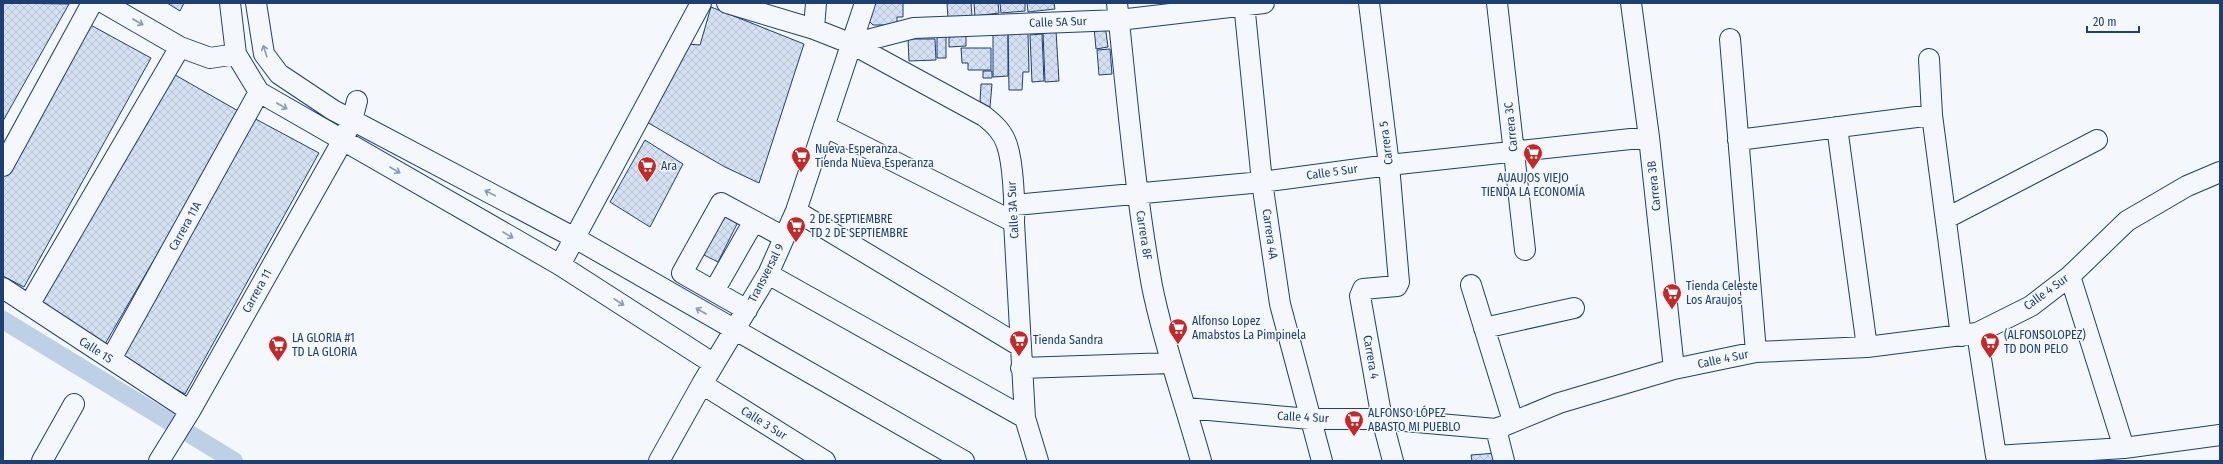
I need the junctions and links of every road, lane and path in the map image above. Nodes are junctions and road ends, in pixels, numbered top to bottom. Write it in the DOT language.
graph roads {
  1 [pos="92,3"];
  2 [pos="104,3"];
  3 [pos="230,3"];
  4 [pos="256,3"];
  5 [pos="701,3"];
  6 [pos="727,3"];
  7 [pos="816,3"];
  8 [pos="865,3"];
  9 [pos="1264,3"];
  10 [pos="1370,3"];
  11 [pos="1497,3"];
  12 [pos="1631,3"];
  13 [pos="1244,4"];
  14 [pos="1118,11"];
  15 [pos="814,29"];
  16 [pos="1730,39"];
  17 [pos="852,44"];
  18 [pos="180,47"];
  19 [pos="236,54"];
  20 [pos="1929,59"];
  21 [pos="259,92"];
  22 [pos="354,110"];
  23 [pos="1932,115"];
  24 [pos="824,126"];
  25 [pos="1837,127"];
  26 [pos="1649,137"];
  27 [pos="343,140"];
  28 [pos="1738,140"];
  29 [pos="2097,140"];
  30 [pos="1514,151"];
  31 [pos="1389,165"];
  32 [pos="3,166"];
  33 [pos="2220,172"];
  34 [pos="1262,182"];
  35 [pos="1137,194"];
  36 [pos="796,211"];
  37 [pos="1014,214"];
  38 [pos="1947,218"];
  39 [pos="754,221"];
  40 [pos="784,237"];
  41 [pos="575,238"];
  42 [pos="1525,250"];
  43 [pos="560,265"];
  44 [pos="768,274"];
  45 [pos="2070,276"];
  46 [pos="1471,285"];
  47 [pos="3,288"];
  48 [pos="714,291"];
  49 [pos="1360,296"];
  50 [pos="28,305"];
  51 [pos="1574,308"];
  52 [pos="747,310"];
  53 [pos="1484,328"];
  54 [pos="735,331"];
  55 [pos="1969,334"];
  56 [pos="1020,346"];
  57 [pos="1867,347"];
  58 [pos="1756,352"];
  59 [pos="111,359"];
  60 [pos="714,364"];
  61 [pos="1171,364"];
  62 [pos="1021,368"];
  63 [pos="1674,369"];
  64 [pos="702,384"];
  65 [pos="74,404"];
  66 [pos="1186,408"];
  67 [pos="190,411"];
  68 [pos="1025,418"];
  69 [pos="1310,418"];
  70 [pos="1382,419"];
  71 [pos="1504,425"];
  72 [pos="2220,435"];
  73 [pos="2124,448"];
  74 [pos="164,453"];
  75 [pos="803,455"];
  76 [pos="42,461"];
  77 [pos="659,461"];
  78 [pos="825,461"];
  79 [pos="964,461"];
  80 [pos="1038,461"];
  81 [pos="1201,461"];
  82 [pos="1322,461"];
  83 [pos="1393,461"];
  84 [pos="1504,461"];
  1 -- 32 [label="street"];
  2 -- 18 [label="street, one-way"];
  3 -- 19 [label="street"];
  22 -- 4 [label="street, one-way"];
  5 -- 41 [label="street"];
  6 -- 15 [label="street, Calle 3A Sur"];
  7 -- 15 [label="street"];
  8 -- 17 [label="street, Transversal 9"];
  9 -- 13 [label="street, Calle 5A Sur"];
  10 -- 31 [label="street, Carrera 5"];
  11 -- 30 [label="street, Carrera 3C"];
  12 -- 26 [label="street, Carrera 3B"];
  13 -- 14 [label="street, Calle 5A Sur"];
  13 -- 34 [label="street, Carrera 4A"];
  14 -- 17 [label="street, Calle 5A Sur"];
  14 -- 35 [label="street, Carrera 8F"];
  15 -- 17 [label="street, Calle 3A Sur"];
  16 -- 28 [label="street"];
  17 -- 24 [label="street, Transversal 9"];
  17 -- 37 [label="street, Calle 3A Sur"];
  18 -- 19 [label="street"];
  18 -- 50 [label="street"];
  19 -- 21 [label="street"];
  20 -- 23 [label="street"];
  21 -- 27 [label="street, one-way"];
  21 -- 59 [label="street, Carrera 11A"];
  22 -- 27 [label="street, Carrera 11"];
  41 -- 22 [label="street, one-way"];
  23 -- 25 [label="street"];
  23 -- 38 [label="street"];
  24 -- 36 [label="street, Transversal 9"];
  24 -- 37 [label="street"];
  25 -- 28 [label="street"];
  25 -- 57 [label="street"];
  26 -- 30 [label="street, Calle 5 Sur"];
  26 -- 63 [label="street, Carrera 3B"];
  27 -- 43 [label="street, one-way"];
  27 -- 67 [label="street, Carrera 11"];
  28 -- 58 [label="street"];
  29 -- 38 [label="street"];
  30 -- 31 [label="street, Calle 5 Sur"];
  30 -- 42 [label="street, Carrera 3C"];
  31 -- 34 [label="street, Calle 5 Sur"];
  31 -- 49 [label="street, Carrera 5"];
  33 -- 45 [label="street, Calle 4 Sur"];
  34 -- 35 [label="street, Calle 5 Sur"];
  34 -- 69 [label="street, Carrera 4A"];
  35 -- 37 [label="street, Calle 5 Sur"];
  35 -- 61 [label="street, Carrera 8F"];
  36 -- 40 [label="street, Transversal 9"];
  36 -- 56 [label="street"];
  37 -- 56 [label="street, Calle 3A Sur"];
  38 -- 55 [label="street"];
  39 -- 40 [label="street"];
  39 -- 48 [label="street"];
  39 -- 48 [label="street"];
  40 -- 44 [label="street, Transversal 9"];
  41 -- 43 [label="street"];
  54 -- 41 [label="street, one-way"];
  43 -- 60 [label="street, one-way"];
  44 -- 52 [label="street, Transversal 9"];
  44 -- 68 [label="street"];
  45 -- 55 [label="street, Calle 4 Sur"];
  45 -- 73 [label="street"];
  46 -- 53 [label="street"];
  47 -- 50 [label="street, Calle 1S"];
  48 -- 52 [label="street"];
  49 -- 70 [label="street, Carrera 4"];
  50 -- 59 [label="street, Calle 1S"];
  51 -- 53 [label="street"];
  52 -- 54 [label="street, Transversal 9"];
  53 -- 71 [label="street"];
  54 -- 60 [label="street, Transversal 9"];
  54 -- 79 [label="street"];
  55 -- 57 [label="street, Calle 4 Sur"];
  55 -- 73 [label="street"];
  56 -- 62 [label="street, Calle 3A Sur"];
  57 -- 58 [label="street, Calle 4 Sur"];
  58 -- 63 [label="street, Calle 4 Sur"];
  59 -- 67 [label="street, Calle 1S"];
  60 -- 64 [label="street, Transversal 9"];
  61 -- 62 [label="street"];
  61 -- 66 [label="street, Carrera 8F"];
  62 -- 68 [label="street, Calle 3A Sur"];
  63 -- 71 [label="street, Calle 4 Sur"];
  64 -- 75 [label="street, Calle 3 Sur"];
  64 -- 77 [label="street, Transversal 9"];
  65 -- 76 [label="street"];
  66 -- 69 [label="street, Calle 4 Sur"];
  66 -- 81 [label="street, Carrera 8F"];
  67 -- 74 [label="street, Carrera 11"];
  68 -- 80 [label="street, Calle 3A Sur"];
  69 -- 70 [label="street, Calle 4 Sur"];
  69 -- 82 [label="street, Carrera 4A"];
  70 -- 71 [label="street, Calle 4 Sur"];
  70 -- 83 [label="street, Carrera 4"];
  71 -- 84 [label="street"];
  72 -- 73 [label="street"];
  75 -- 78 [label="street, Calle 3 Sur"];
}
